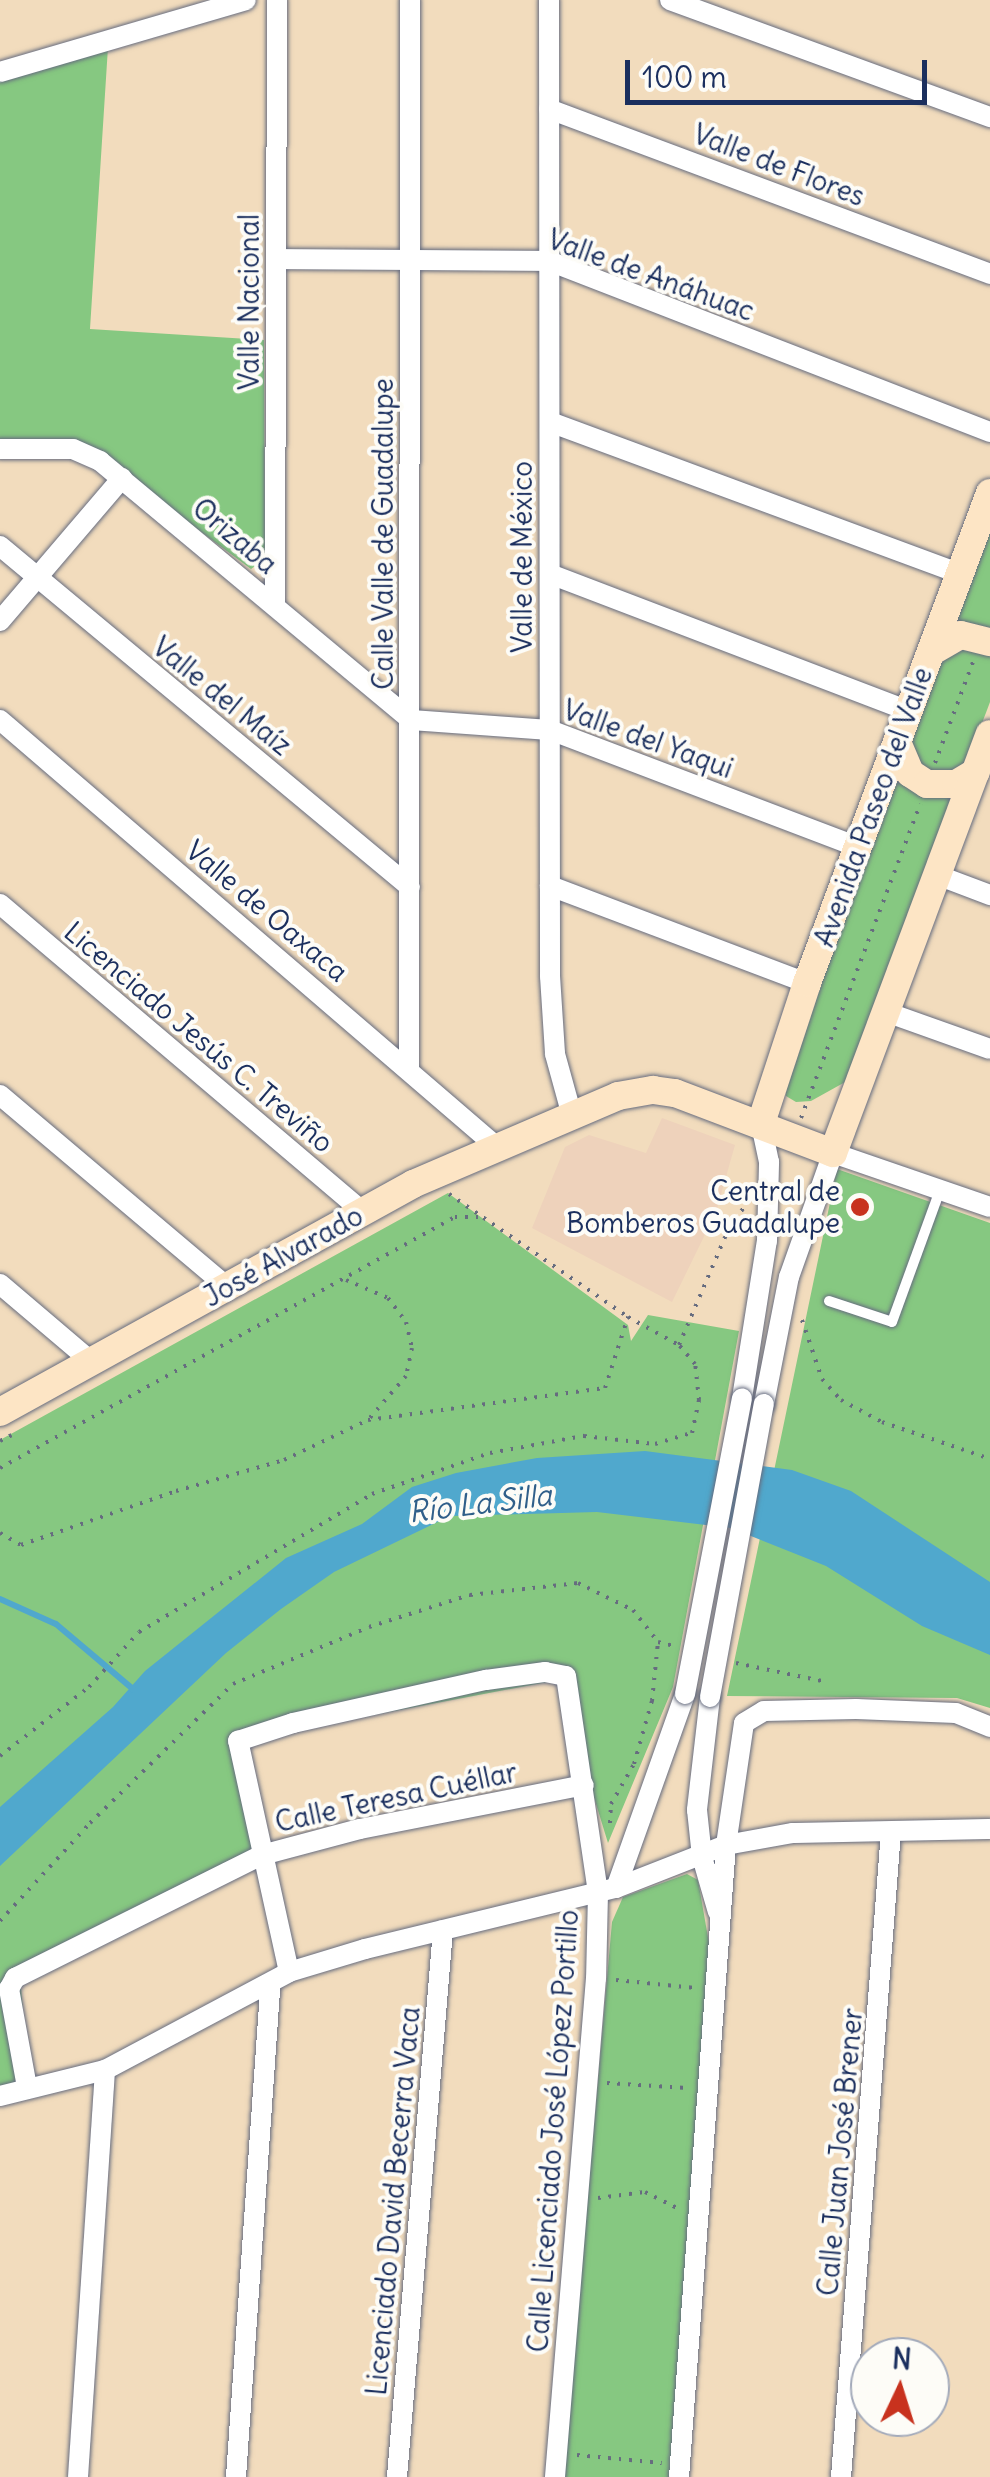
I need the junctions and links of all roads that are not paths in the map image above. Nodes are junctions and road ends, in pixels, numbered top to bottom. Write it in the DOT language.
graph roads {
  1 [pos="246,0"];
  2 [pos="277,0"];
  3 [pos="410,0"];
  4 [pos="549,0"];
  5 [pos="670,0"];
  6 [pos="0,72"];
  7 [pos="549,109"];
  8 [pos="990,118"];
  9 [pos="410,258"];
  10 [pos="278,259"];
  11 [pos="549,262"];
  12 [pos="990,274"];
  13 [pos="550,422"];
  14 [pos="990,432"];
  15 [pos="0,449"];
  16 [pos="122,478"];
  17 [pos="990,493"];
  18 [pos="0,546"];
  19 [pos="550,574"];
  20 [pos="960,574"];
  21 [pos="38,580"];
  22 [pos="275,605"];
  23 [pos="0,621"];
  24 [pos="986,641"];
  25 [pos="930,652"];
  26 [pos="908,711"];
  27 [pos="0,720"];
  28 [pos="411,720"];
  29 [pos="550,730"];
  30 [pos="990,737"];
  31 [pos="897,742"];
  32 [pos="976,772"];
  33 [pos="858,847"];
  34 [pos="938,875"];
  35 [pos="550,886"];
  36 [pos="410,887"];
  37 [pos="990,895"];
  38 [pos="0,904"];
  39 [pos="807,983"];
  40 [pos="886,1012"];
  41 [pos="990,1050"];
  42 [pos="409,1068"];
  43 [pos="0,1095"];
  44 [pos="571,1112"];
  45 [pos="761,1123"];
  46 [pos="497,1146"];
  47 [pos="834,1153"];
  48 [pos="941,1189"];
  49 [pos="990,1207"];
  50 [pos="364,1212"];
  51 [pos="0,1284"];
  52 [pos="227,1287"];
  53 [pos="830,1301"];
  54 [pos="92,1362"];
  55 [pos="9,1422"];
  56 [pos="990,1727"];
  57 [pos="584,1784"];
  58 [pos="990,1829"];
  59 [pos="891,1832"];
  60 [pos="726,1845"];
  61 [pos="262,1855"];
  62 [pos="702,1857"];
  63 [pos="607,1891"];
  64 [pos="722,1922"];
  65 [pos="442,1930"];
  66 [pos="289,1972"];
  67 [pos="270,1984"];
  68 [pos="105,2070"];
  69 [pos="28,2087"];
  70 [pos="0,2096"];
  71 [pos="679,2471"];
  72 [pos="78,2477"];
  73 [pos="236,2477"];
  74 [pos="397,2477"];
  75 [pos="555,2477"];
  76 [pos="840,2477"];
  1 -- 6 [label="street"];
  2 -- 10 [label="street, Valle Nacional"];
  3 -- 9 [label="street, Calle Valle de Guadalupe"];
  4 -- 7 [label="street, Valle de México"];
  5 -- 8 [label="street"];
  7 -- 11 [label="street, Valle de México"];
  7 -- 12 [label="street, Valle de Flores"];
  9 -- 10 [label="street, Valle de Anáhuac"];
  9 -- 11 [label="street, Valle de Anáhuac"];
  9 -- 28 [label="street, Calle Valle de Guadalupe"];
  10 -- 22 [label="street, Valle Nacional"];
  11 -- 13 [label="street, Valle de México"];
  11 -- 14 [label="street, Valle de Anáhuac"];
  13 -- 19 [label="street, Valle de México"];
  13 -- 20 [label="street"];
  15 -- 16 [label="street, Orizaba"];
  16 -- 21 [label="street"];
  16 -- 22 [label="street, Orizaba"];
  17 -- 20 [label="street, Avenida Paseo del Valle"];
  18 -- 21 [label="street, Valle del Maíz"];
  19 -- 26 [label="street"];
  19 -- 29 [label="street, Valle de México"];
  20 -- 25 [label="street, Avenida Paseo del Valle"];
  21 -- 23 [label="street"];
  21 -- 36 [label="street, Valle del Maíz"];
  22 -- 28 [label="street, Orizaba"];
  24 -- 25 [label="street"];
  25 -- 26 [label="street, Avenida Paseo del Valle"];
  26 -- 31 [label="street, Avenida Paseo del Valle"];
  27 -- 42 [label="street, Valle de Oaxaca"];
  28 -- 29 [label="street, Valle del Yaqui"];
  28 -- 36 [label="street, Calle Valle de Guadalupe"];
  29 -- 33 [label="street, Valle del Yaqui"];
  29 -- 35 [label="street, Valle de México"];
  30 -- 32 [label="street"];
  31 -- 32 [label="street"];
  31 -- 33 [label="street, Avenida Paseo del Valle"];
  32 -- 34 [label="street"];
  33 -- 39 [label="street, Avenida Paseo del Valle"];
  34 -- 37 [label="street"];
  34 -- 40 [label="street"];
  35 -- 39 [label="street"];
  35 -- 44 [label="street, Valle de México"];
  36 -- 42 [label="street, Calle Valle de Guadalupe"];
  38 -- 50 [label="street, Licenciado Jesús C. Treviño"];
  39 -- 45 [label="street, Avenida Paseo del Valle"];
  40 -- 41 [label="street"];
  40 -- 47 [label="street"];
  42 -- 46 [label="street, Valle de Oaxaca"];
  43 -- 52 [label="street"];
  44 -- 45 [label="street, José Alvarado"];
  44 -- 46 [label="street, José Alvarado"];
  45 -- 47 [label="street, José Alvarado"];
  45 -- 63 [label="street, Calle Licenciado José López Portillo, bridge"];
  46 -- 50 [label="street, José Alvarado"];
  47 -- 48 [label="street"];
  47 -- 62 [label="street, bridge"];
  48 -- 49 [label="street"];
  48 -- 53 [label="lane"];
  50 -- 52 [label="street, José Alvarado"];
  51 -- 54 [label="street"];
  52 -- 54 [label="street, José Alvarado"];
  54 -- 55 [label="street, José Alvarado"];
  56 -- 60 [label="street"];
  57 -- 61 [label="street, Calle Teresa Cuéllar"];
  57 -- 61 [label="street, Calle Licenciado José López Portillo"];
  57 -- 63 [label="street, Calle Licenciado José López Portillo"];
  58 -- 59 [label="street"];
  59 -- 60 [label="street"];
  59 -- 76 [label="street, Calle Juan José Brener"];
  60 -- 62 [label="street"];
  60 -- 64 [label="street"];
  61 -- 66 [label="street"];
  61 -- 69 [label="street, Calle Teresa Cuéllar"];
  62 -- 63 [label="street"];
  62 -- 64 [label="street"];
  63 -- 65 [label="street"];
  63 -- 75 [label="street, Calle Licenciado José López Portillo"];
  64 -- 71 [label="street"];
  65 -- 66 [label="street"];
  65 -- 74 [label="street, Licenciado David Becerra Vaca"];
  66 -- 67 [label="street"];
  67 -- 68 [label="street"];
  67 -- 73 [label="street"];
  68 -- 69 [label="street"];
  68 -- 72 [label="street"];
  69 -- 70 [label="street"];
}
